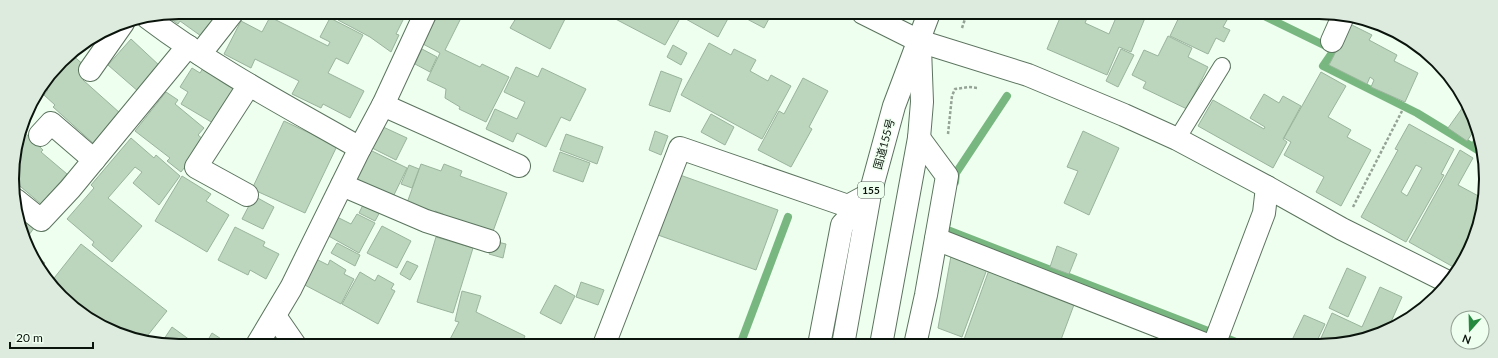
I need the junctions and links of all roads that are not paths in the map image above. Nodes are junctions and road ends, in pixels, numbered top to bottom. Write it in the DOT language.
graph roads {
  1 [pos="226,19"];
  2 [pos="423,19"];
  3 [pos="874,19"];
  4 [pos="927,19"];
  5 [pos="1341,20"];
  6 [pos="152,21"];
  7 [pos="117,31"];
  8 [pos="920,41"];
  9 [pos="1332,41"];
  10 [pos="194,50"];
  11 [pos="1222,66"];
  12 [pos="90,70"];
  13 [pos="249,85"];
  14 [pos="383,105"];
  15 [pos="40,135"];
  16 [pos="918,138"];
  17 [pos="1177,139"];
  18 [pos="360,148"];
  19 [pos="94,160"];
  20 [pos="519,166"];
  21 [pos="342,185"];
  22 [pos="1267,187"];
  23 [pos="870,194"];
  24 [pos="247,195"];
  25 [pos="21,204"];
  26 [pos="936,239"];
  27 [pos="489,240"];
  28 [pos="1443,279"];
  29 [pos="275,316"];
  30 [pos="260,339"];
  31 [pos="291,339"];
  32 [pos="606,339"];
  33 [pos="820,339"];
  34 [pos="844,339"];
  35 [pos="882,339"];
  36 [pos="917,339"];
  37 [pos="1192,339"];
  38 [pos="1216,339"];
  1 -- 10 [label="main road"];
  2 -- 14 [label="main road"];
  3 -- 8 [label="main road"];
  4 -- 8 [label="main road, 国道155号 / 155"];
  5 -- 9 [label="main road"];
  6 -- 10 [label="main road"];
  7 -- 12 [label="main road"];
  8 -- 16 [label="main road, 国道155号 / 155"];
  8 -- 17 [label="main road"];
  8 -- 23 [label="main road, 国道155号 / 155"];
  10 -- 13 [label="main road"];
  10 -- 19 [label="main road"];
  11 -- 17 [label="lane"];
  13 -- 18 [label="main road"];
  13 -- 24 [label="main road"];
  14 -- 18 [label="main road"];
  14 -- 20 [label="main road"];
  15 -- 19 [label="main road"];
  16 -- 26 [label="main road"];
  16 -- 35 [label="main road, 国道155号 / 155"];
  17 -- 22 [label="main road"];
  18 -- 21 [label="main road"];
  19 -- 25 [label="main road"];
  21 -- 27 [label="main road"];
  21 -- 29 [label="main road"];
  22 -- 28 [label="main road"];
  22 -- 38 [label="main road"];
  23 -- 32 [label="main road"];
  23 -- 33 [label="main road"];
  23 -- 34 [label="main road, 国道155号 / 155"];
  26 -- 36 [label="main road"];
  26 -- 37 [label="main road"];
  29 -- 30 [label="main road"];
  29 -- 31 [label="main road"];
}
